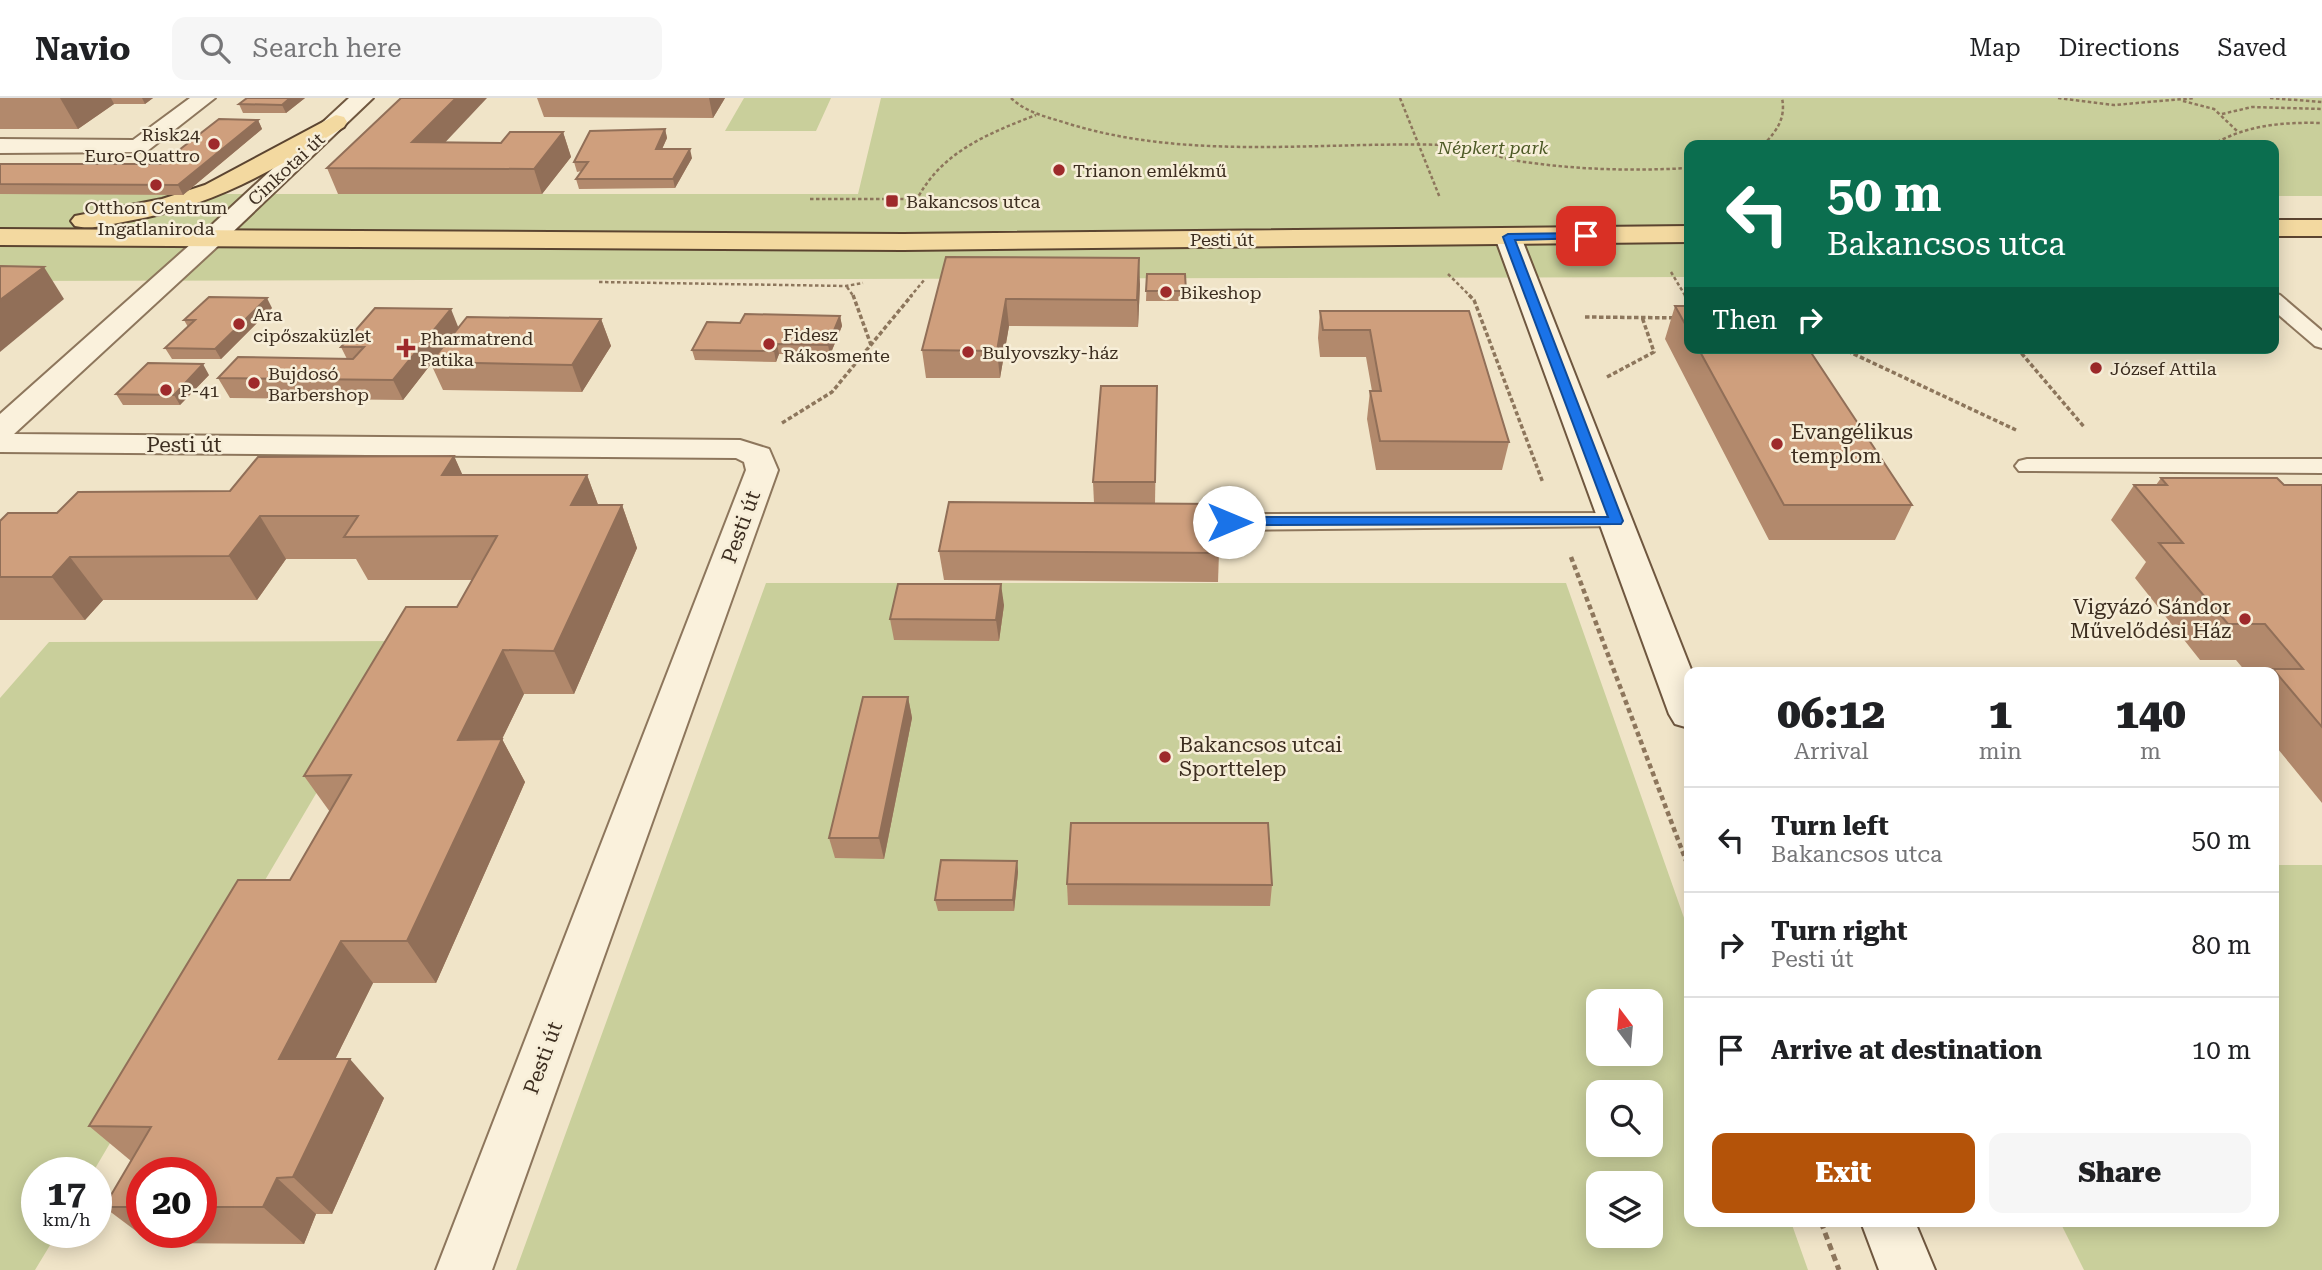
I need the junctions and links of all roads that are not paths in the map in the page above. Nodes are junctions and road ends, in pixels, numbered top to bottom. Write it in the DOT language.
graph roads {
  1 [pos="204,98"];
  2 [pos="362,98"];
  3 [pos="336,122"];
  4 [pos="0,146"];
  5 [pos="2279,228"];
  6 [pos="2322,228"];
  7 [pos="1684,234"];
  8 [pos="0,235"];
  9 [pos="1508,237"];
  10 [pos="210,240"];
  11 [pos="2279,304"];
  12 [pos="2322,342"];
  13 [pos="0,430"];
  14 [pos="0,443"];
  15 [pos="2027,466"];
  16 [pos="2322,466"];
  17 [pos="1616,521"];
  18 [pos="1229,522"];
  19 [pos="1684,701"];
  20 [pos="1890,1227"];
  21 [pos="464,1270"];
  22 [pos="1907,1270"];
  1 -- 4 [label="street"];
  2 -- 3 [label="street, Cinkotai út"];
  3 -- 8 [label="main road"];
  3 -- 10 [label="street, Cinkotai út"];
  5 -- 6 [label="main road"];
  7 -- 9 [label="main road, Pesti út"];
  8 -- 10 [label="main road, Pesti út"];
  9 -- 10 [label="main road, Pesti út"];
  9 -- 17 [label="street"];
  10 -- 13 [label="street"];
  11 -- 12 [label="lane"];
  14 -- 21 [label="street, Pesti út"];
  15 -- 16 [label="lane"];
  17 -- 18 [label="lane"];
  17 -- 19 [label="street"];
  20 -- 22 [label="street"];
}
